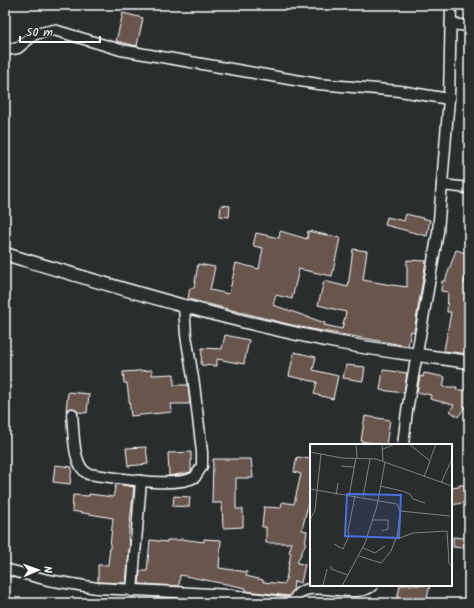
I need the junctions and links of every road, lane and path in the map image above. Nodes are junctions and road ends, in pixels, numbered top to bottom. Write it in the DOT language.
graph roads {
  1 [pos="451,5"];
  2 [pos="451,24"];
  3 [pos="469,26"];
  4 [pos="5,50"];
  5 [pos="449,99"];
  6 [pos="442,185"];
  7 [pos="469,188"];
  8 [pos="5,254"];
  9 [pos="184,307"];
  10 [pos="416,354"];
  11 [pos="469,362"];
  12 [pos="72,414"];
  13 [pos="403,444"];
  14 [pos="141,481"];
  15 [pos="5,569"];
  16 [pos="372,586"];
  17 [pos="132,591"];
  18 [pos="289,603"];
  19 [pos="293,603"];
  1 -- 2 [label="street"];
  2 -- 3 [label="street"];
  2 -- 5 [label="street"];
  4 -- 5 [label="street"];
  5 -- 6 [label="street"];
  6 -- 7 [label="street"];
  6 -- 10 [label="street"];
  8 -- 9 [label="street"];
  9 -- 10 [label="street"];
  9 -- 14 [label="street"];
  10 -- 11 [label="street"];
  10 -- 13 [label="street"];
  12 -- 14 [label="street"];
  14 -- 17 [label="street"];
  15 -- 17 [label="street"];
  16 -- 19 [label="street"];
  17 -- 18 [label="street"];
}
